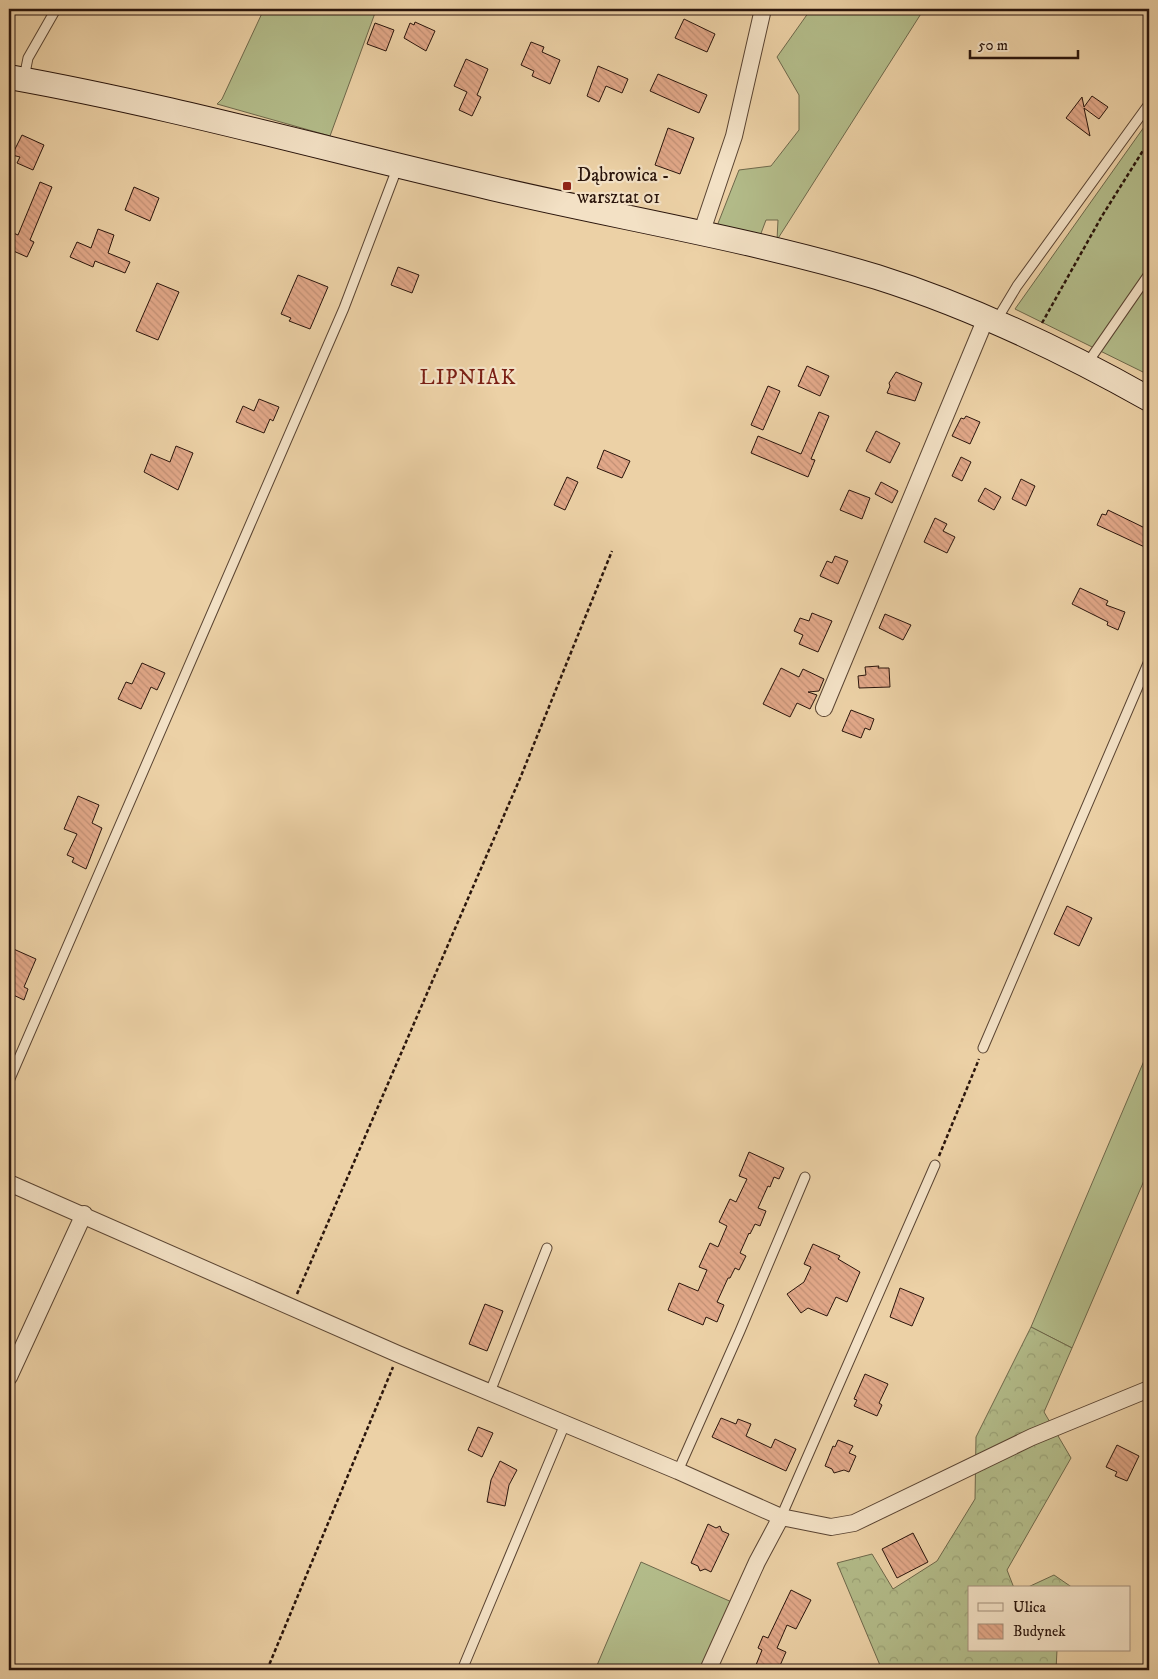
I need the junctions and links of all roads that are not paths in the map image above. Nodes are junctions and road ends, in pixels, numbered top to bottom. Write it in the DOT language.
graph roads {
  1 [pos="56,9"];
  2 [pos="763,9"];
  3 [pos="16,79"];
  4 [pos="1149,104"];
  5 [pos="398,166"];
  6 [pos="701,234"];
  7 [pos="1149,274"];
  8 [pos="991,320"];
  9 [pos="1086,365"];
  10 [pos="1149,398"];
  11 [pos="1149,660"];
  12 [pos="824,708"];
  13 [pos="984,1048"];
  14 [pos="9,1081"];
  15 [pos="935,1165"];
  16 [pos="805,1176"];
  17 [pos="9,1183"];
  18 [pos="84,1214"];
  19 [pos="547,1248"];
  20 [pos="9,1377"];
  21 [pos="1149,1389"];
  22 [pos="490,1392"];
  23 [pos="565,1424"];
  24 [pos="678,1470"];
  25 [pos="781,1517"];
  26 [pos="462,1670"];
  27 [pos="708,1670"];
  1 -- 3 [label="lane"];
  2 -- 6 [label="street"];
  3 -- 5 [label="street"];
  4 -- 8 [label="lane"];
  5 -- 6 [label="street"];
  5 -- 14 [label="lane"];
  6 -- 8 [label="street"];
  7 -- 9 [label="lane"];
  8 -- 9 [label="street"];
  8 -- 12 [label="street"];
  9 -- 10 [label="street"];
  11 -- 13 [label="lane"];
  15 -- 25 [label="lane"];
  16 -- 24 [label="lane"];
  17 -- 18 [label="street"];
  18 -- 20 [label="street"];
  18 -- 22 [label="street"];
  19 -- 22 [label="lane"];
  21 -- 25 [label="street"];
  22 -- 23 [label="street"];
  23 -- 24 [label="street"];
  23 -- 26 [label="lane"];
  24 -- 25 [label="street"];
  25 -- 27 [label="street"];
}
